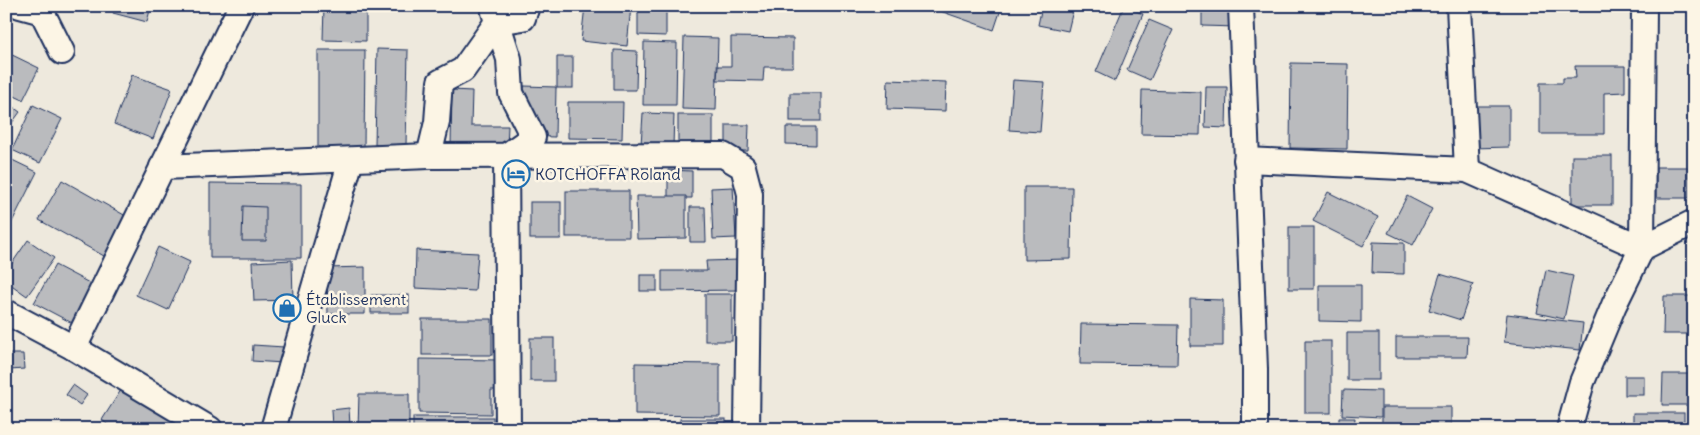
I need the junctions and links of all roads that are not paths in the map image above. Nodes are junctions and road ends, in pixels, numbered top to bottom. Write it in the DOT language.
graph roads {
  1 [pos="10,6"];
  2 [pos="20,6"];
  3 [pos="241,6"];
  4 [pos="526,6"];
  5 [pos="1241,6"];
  6 [pos="1459,6"];
  7 [pos="1644,6"];
  8 [pos="6,8"];
  9 [pos="495,14"];
  10 [pos="62,52"];
  11 [pos="429,156"];
  12 [pos="506,156"];
  13 [pos="351,160"];
  14 [pos="1246,160"];
  15 [pos="162,167"];
  16 [pos="1467,170"];
  17 [pos="1694,222"];
  18 [pos="1642,248"];
  19 [pos="6,312"];
  20 [pos="74,348"];
  21 [pos="210,429"];
  22 [pos="273,429"];
  23 [pos="508,429"];
  24 [pos="747,429"];
  25 [pos="1255,429"];
  26 [pos="1569,429"];
  1 -- 8 [label="street"];
  2 -- 10 [label="street"];
  3 -- 15 [label="street"];
  4 -- 9 [label="street"];
  5 -- 14 [label="street"];
  6 -- 16 [label="street"];
  7 -- 18 [label="street"];
  9 -- 11 [label="street"];
  9 -- 12 [label="street"];
  11 -- 12 [label="street"];
  11 -- 13 [label="street"];
  12 -- 23 [label="street"];
  12 -- 24 [label="street"];
  13 -- 15 [label="street"];
  13 -- 22 [label="street"];
  14 -- 16 [label="street"];
  14 -- 25 [label="street"];
  15 -- 20 [label="street"];
  16 -- 18 [label="street"];
  17 -- 18 [label="street"];
  18 -- 26 [label="street"];
  19 -- 20 [label="street"];
  20 -- 21 [label="street"];
}
